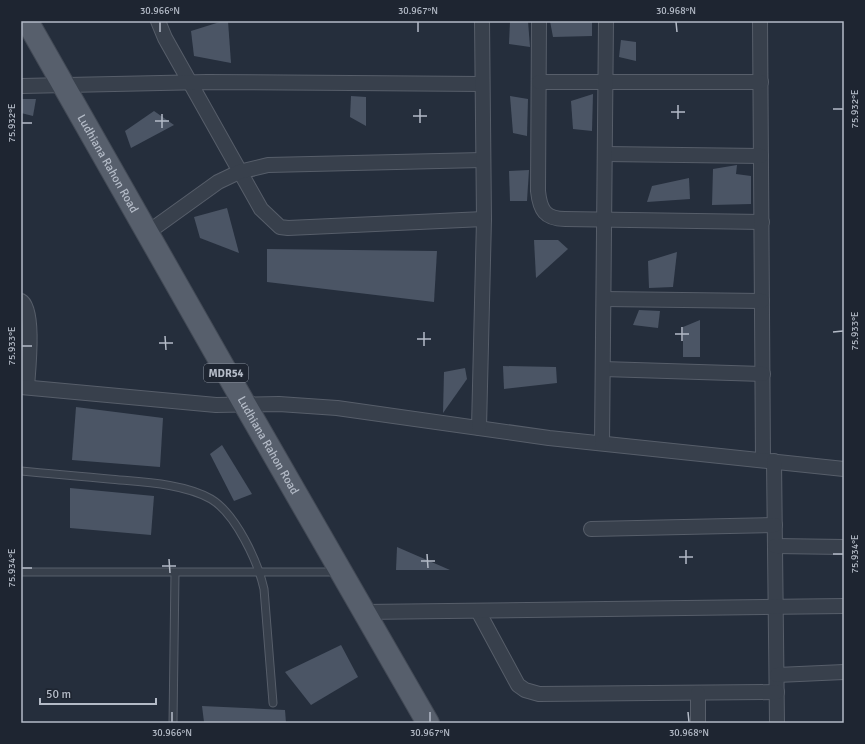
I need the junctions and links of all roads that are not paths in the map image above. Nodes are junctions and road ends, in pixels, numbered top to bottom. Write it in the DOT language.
graph roads {
  1 [pos="27,21"];
  2 [pos="158,21"];
  3 [pos="482,21"];
  4 [pos="539,21"];
  5 [pos="606,21"];
  6 [pos="760,21"];
  7 [pos="189,82"];
  8 [pos="539,82"];
  9 [pos="606,82"];
  10 [pos="761,82"];
  11 [pos="63,84"];
  12 [pos="481,84"];
  13 [pos="21,86"];
  14 [pos="605,154"];
  15 [pos="761,156"];
  16 [pos="482,160"];
  17 [pos="239,172"];
  18 [pos="484,219"];
  19 [pos="605,220"];
  20 [pos="762,222"];
  21 [pos="147,233"];
  22 [pos="604,299"];
  23 [pos="21,301"];
  24 [pos="762,301"];
  25 [pos="603,369"];
  26 [pos="762,374"];
  27 [pos="24,387"];
  28 [pos="244,404"];
  29 [pos="479,428"];
  30 [pos="602,443"];
  31 [pos="768,460"];
  32 [pos="844,468"];
  33 [pos="21,471"];
  34 [pos="775,525"];
  35 [pos="591,529"];
  36 [pos="775,546"];
  37 [pos="844,547"];
  38 [pos="21,572"];
  39 [pos="260,572"];
  40 [pos="340,572"];
  41 [pos="175,573"];
  42 [pos="844,606"];
  43 [pos="776,607"];
  44 [pos="478,611"];
  45 [pos="364,612"];
  46 [pos="844,672"];
  47 [pos="777,675"];
  48 [pos="777,692"];
  49 [pos="698,694"];
  50 [pos="273,703"];
  51 [pos="173,723"];
  52 [pos="428,723"];
  53 [pos="698,723"];
  54 [pos="777,723"];
  1 -- 11 [label="main road, Ludhiana Rahon Road / MDR54"];
  2 -- 7 [label="street"];
  3 -- 12 [label="street"];
  4 -- 8 [label="street"];
  5 -- 9 [label="street"];
  6 -- 10 [label="street"];
  7 -- 11 [label="street"];
  7 -- 12 [label="street"];
  7 -- 17 [label="street"];
  8 -- 9 [label="street"];
  8 -- 19 [label="street"];
  9 -- 10 [label="street"];
  9 -- 14 [label="street"];
  10 -- 15 [label="street"];
  11 -- 13 [label="street"];
  11 -- 21 [label="main road, Ludhiana Rahon Road / MDR54"];
  12 -- 16 [label="street"];
  14 -- 15 [label="street"];
  14 -- 19 [label="street"];
  15 -- 20 [label="street"];
  16 -- 17 [label="street"];
  16 -- 18 [label="street"];
  17 -- 18 [label="street"];
  17 -- 21 [label="street"];
  18 -- 29 [label="street"];
  19 -- 20 [label="street"];
  19 -- 22 [label="street"];
  20 -- 24 [label="street"];
  21 -- 28 [label="main road, Ludhiana Rahon Road / MDR54"];
  22 -- 24 [label="street"];
  22 -- 25 [label="street"];
  23 -- 27 [label="street"];
  24 -- 26 [label="street"];
  25 -- 26 [label="street"];
  25 -- 30 [label="street"];
  26 -- 31 [label="street"];
  27 -- 28 [label="street"];
  28 -- 29 [label="street"];
  28 -- 40 [label="main road, Ludhiana Rahon Road / MDR54"];
  29 -- 30 [label="street"];
  30 -- 31 [label="street"];
  31 -- 32 [label="street"];
  31 -- 34 [label="street"];
  33 -- 39 [label="lane"];
  34 -- 35 [label="street"];
  34 -- 36 [label="street"];
  36 -- 37 [label="street"];
  36 -- 43 [label="street"];
  38 -- 41 [label="lane"];
  39 -- 40 [label="lane"];
  39 -- 41 [label="lane"];
  39 -- 50 [label="lane"];
  40 -- 45 [label="main road, Ludhiana Rahon Road / MDR54"];
  41 -- 51 [label="lane"];
  42 -- 43 [label="street"];
  43 -- 44 [label="street"];
  43 -- 47 [label="street"];
  44 -- 45 [label="street"];
  44 -- 49 [label="street"];
  45 -- 52 [label="main road, Ludhiana Rahon Road / MDR54"];
  46 -- 47 [label="street"];
  47 -- 48 [label="street"];
  48 -- 49 [label="street"];
  48 -- 54 [label="street"];
  49 -- 53 [label="street"];
}
